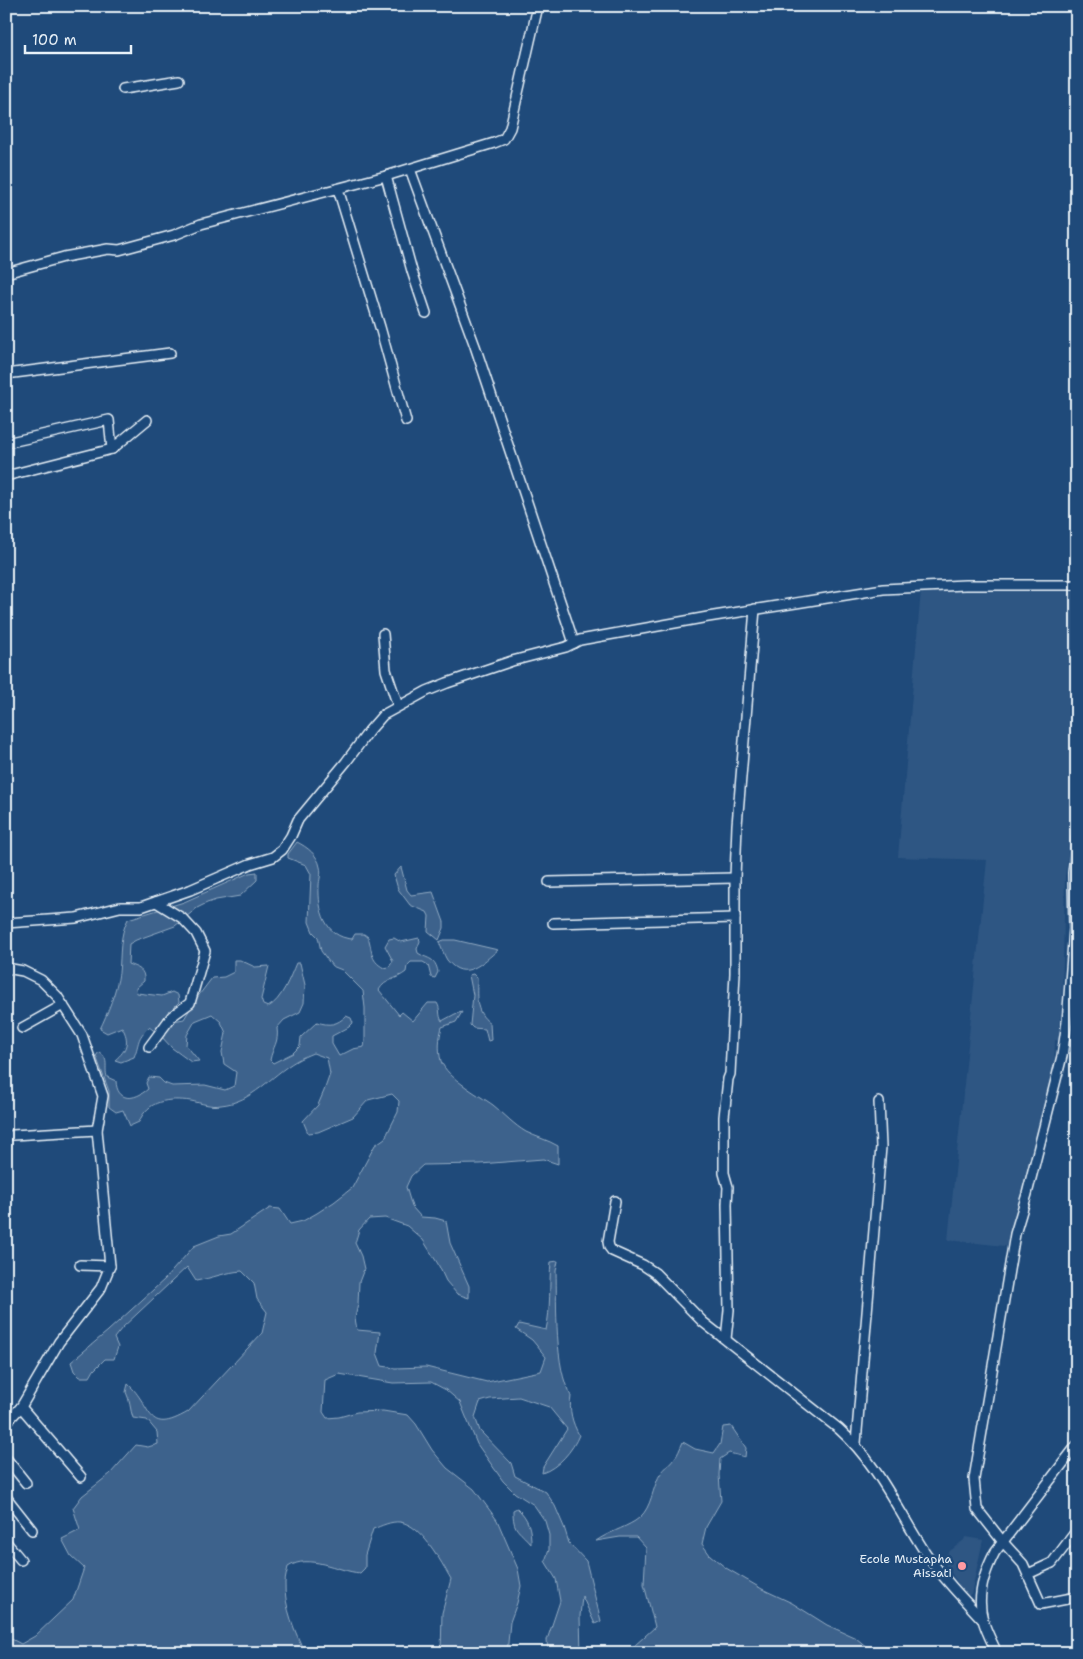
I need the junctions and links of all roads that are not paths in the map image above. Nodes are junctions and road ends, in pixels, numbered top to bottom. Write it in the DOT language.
graph roads {
  1 [pos="538,6"];
  2 [pos="179,80"];
  3 [pos="123,89"];
  4 [pos="410,169"];
  5 [pos="386,176"];
  6 [pos="338,188"];
  7 [pos="6,273"];
  8 [pos="426,313"];
  9 [pos="170,353"];
  10 [pos="6,374"];
  11 [pos="147,420"];
  12 [pos="406,421"];
  13 [pos="6,443"];
  14 [pos="112,449"];
  15 [pos="6,476"];
  16 [pos="1077,585"];
  17 [pos="755,609"];
  18 [pos="383,634"];
  19 [pos="574,643"];
  20 [pos="398,706"];
  21 [pos="1077,835"];
  22 [pos="735,878"];
  23 [pos="549,882"];
  24 [pos="156,902"];
  25 [pos="735,918"];
  26 [pos="6,923"];
  27 [pos="553,923"];
  28 [pos="6,968"];
  29 [pos="63,1005"];
  30 [pos="22,1028"];
  31 [pos="148,1047"];
  32 [pos="879,1102"];
  33 [pos="97,1130"];
  34 [pos="13,1135"];
  35 [pos="615,1201"];
  36 [pos="80,1264"];
  37 [pos="110,1266"];
  38 [pos="726,1339"];
  39 [pos="21,1407"];
  40 [pos="7,1420"];
  41 [pos="856,1443"];
  42 [pos="1077,1445"];
  43 [pos="6,1458"];
  44 [pos="81,1477"];
  45 [pos="26,1483"];
  46 [pos="6,1497"];
  47 [pos="32,1530"];
  48 [pos="1077,1530"];
  49 [pos="6,1542"];
  50 [pos="1002,1542"];
  51 [pos="20,1560"];
  52 [pos="1028,1574"];
  53 [pos="1077,1597"];
  54 [pos="982,1619"];
  55 [pos="996,1653"];
  1 -- 4 [label="street"];
  2 -- 3 [label="street"];
  4 -- 5 [label="street"];
  4 -- 19 [label="street"];
  5 -- 6 [label="street"];
  5 -- 8 [label="street"];
  6 -- 7 [label="street"];
  6 -- 12 [label="street"];
  9 -- 10 [label="street"];
  11 -- 14 [label="street"];
  13 -- 14 [label="street"];
  14 -- 15 [label="street"];
  16 -- 17 [label="street"];
  17 -- 19 [label="street"];
  17 -- 22 [label="street"];
  18 -- 20 [label="street"];
  19 -- 20 [label="street"];
  20 -- 24 [label="street"];
  21 -- 50 [label="street"];
  22 -- 23 [label="street"];
  22 -- 25 [label="street"];
  24 -- 26 [label="street"];
  24 -- 31 [label="street"];
  25 -- 27 [label="street"];
  25 -- 38 [label="street"];
  28 -- 29 [label="street"];
  29 -- 30 [label="street"];
  29 -- 33 [label="street"];
  32 -- 41 [label="street"];
  33 -- 34 [label="street"];
  33 -- 37 [label="street"];
  35 -- 38 [label="street"];
  36 -- 37 [label="street"];
  37 -- 39 [label="street"];
  38 -- 41 [label="street"];
  39 -- 40 [label="street"];
  39 -- 44 [label="street"];
  41 -- 54 [label="street"];
  42 -- 50 [label="street"];
  43 -- 45 [label="street"];
  46 -- 47 [label="street"];
  48 -- 52 [label="street"];
  49 -- 51 [label="street"];
  50 -- 52 [label="street"];
  50 -- 54 [label="street"];
  52 -- 53 [label="street"];
  54 -- 55 [label="street"];
}
